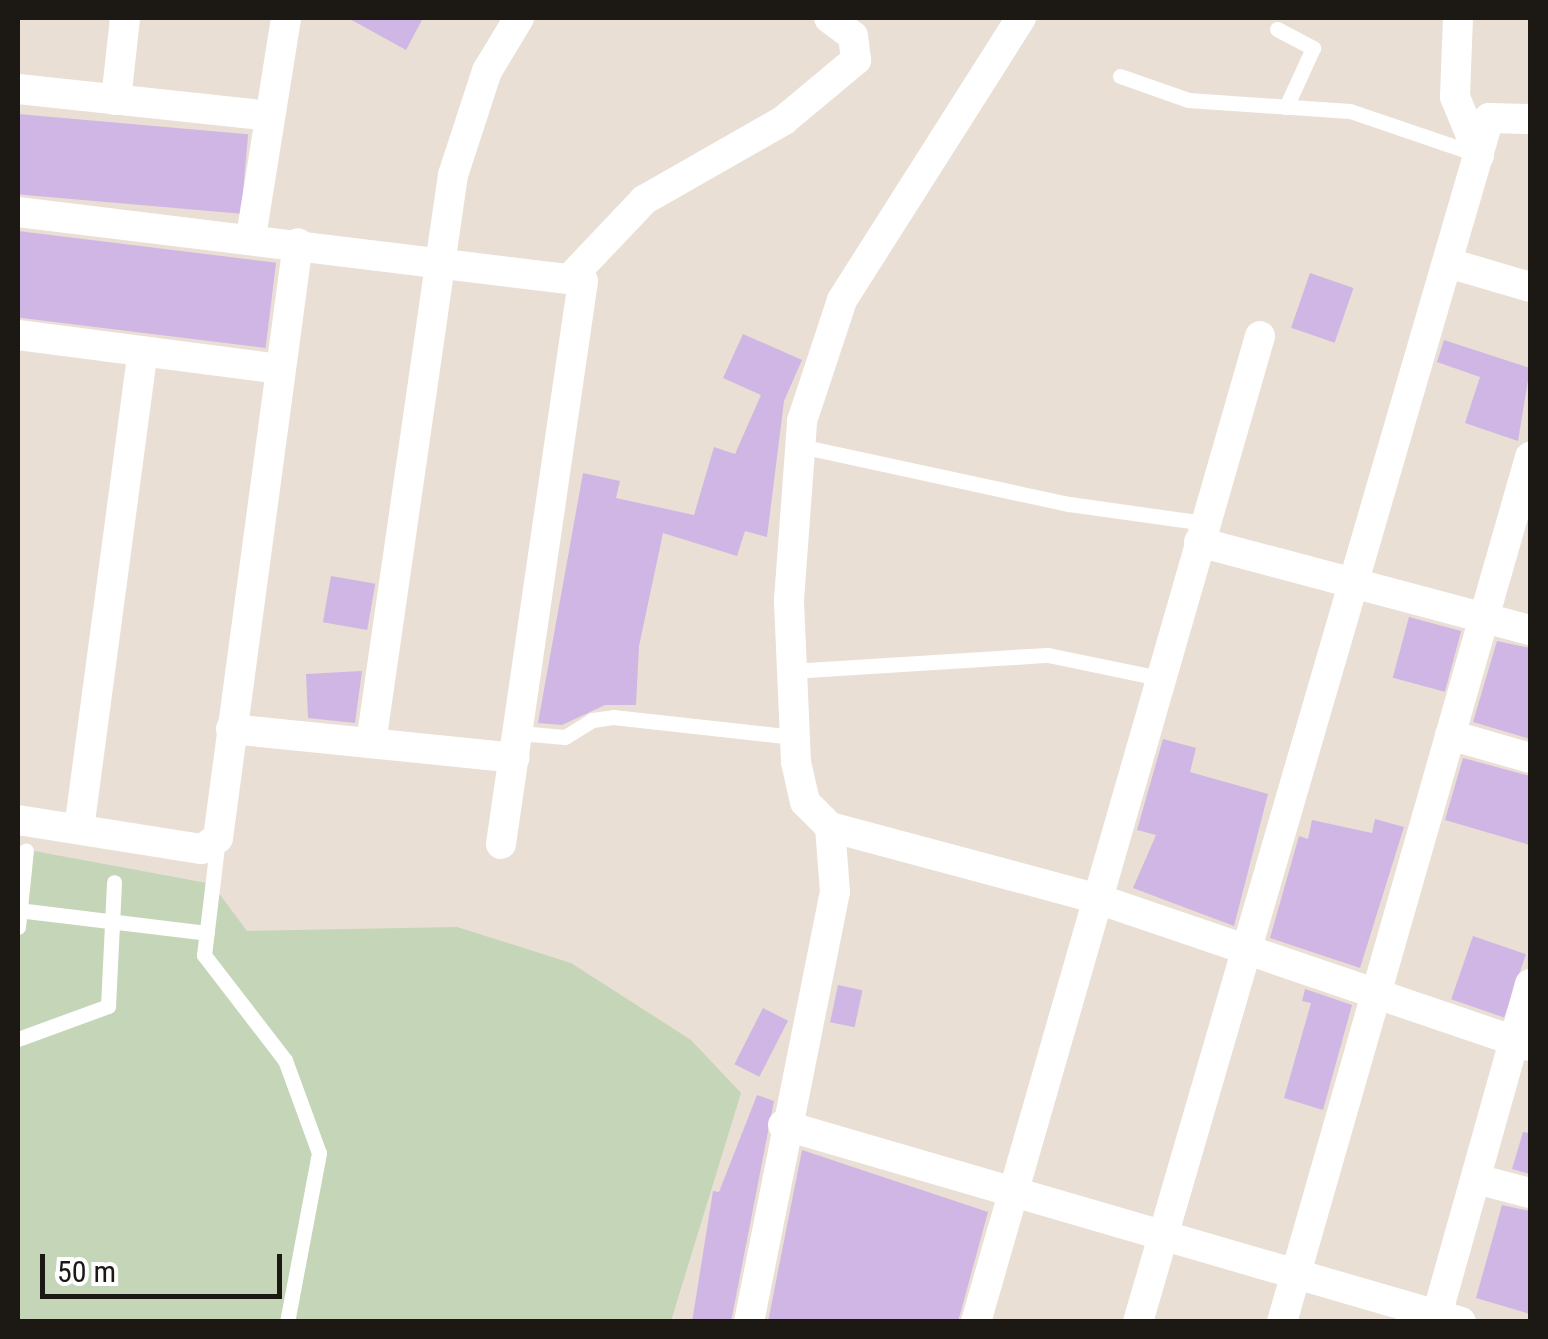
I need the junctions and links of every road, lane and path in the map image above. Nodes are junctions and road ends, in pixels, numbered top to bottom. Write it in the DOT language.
graph roads {
  1 [pos="125,18"];
  2 [pos="286,18"];
  3 [pos="519,18"];
  4 [pos="829,18"];
  5 [pos="1021,18"];
  6 [pos="1458,18"];
  7 [pos="1276,29"];
  8 [pos="1120,76"];
  9 [pos="18,90"];
  10 [pos="116,100"];
  11 [pos="1286,106"];
  12 [pos="270,116"];
  13 [pos="1530,119"];
  14 [pos="1480,155"];
  15 [pos="18,212"];
  16 [pos="250,237"];
  17 [pos="298,243"];
  18 [pos="440,262"];
  19 [pos="1452,264"];
  20 [pos="572,276"];
  21 [pos="1530,287"];
  22 [pos="18,335"];
  23 [pos="1260,336"];
  24 [pos="143,351"];
  25 [pos="280,369"];
  26 [pos="800,446"];
  27 [pos="1530,457"];
  28 [pos="1202,532"];
  29 [pos="1356,584"];
  30 [pos="1484,618"];
  31 [pos="1530,630"];
  32 [pos="792,671"];
  33 [pos="1159,678"];
  34 [pos="231,729"];
  35 [pos="1450,735"];
  36 [pos="794,737"];
  37 [pos="371,744"];
  38 [pos="517,745"];
  39 [pos="1530,758"];
  40 [pos="18,820"];
  41 [pos="830,827"];
  42 [pos="79,829"];
  43 [pos="218,838"];
  44 [pos="501,844"];
  45 [pos="26,850"];
  46 [pos="114,882"];
  47 [pos="1096,898"];
  48 [pos="18,916"];
  49 [pos="114,922"];
  50 [pos="207,933"];
  51 [pos="1243,949"];
  52 [pos="1530,984"];
  53 [pos="1375,998"];
  54 [pos="18,1038"];
  55 [pos="1522,1044"];
  56 [pos="783,1125"];
  57 [pos="1476,1178"];
  58 [pos="1013,1190"];
  59 [pos="1530,1192"];
  60 [pos="1162,1236"];
  61 [pos="1296,1274"];
  62 [pos="1445,1319"];
  63 [pos="287,1322"];
  64 [pos="749,1322"];
  65 [pos="976,1322"];
  66 [pos="1138,1322"];
  67 [pos="1282,1322"];
  1 -- 10 [label="street"];
  2 -- 12 [label="street"];
  3 -- 18 [label="street"];
  4 -- 20 [label="street"];
  5 -- 26 [label="street"];
  6 -- 14 [label="street"];
  7 -- 11 [label="lane"];
  8 -- 11 [label="lane"];
  9 -- 10 [label="street"];
  10 -- 12 [label="street"];
  11 -- 14 [label="lane"];
  12 -- 16 [label="street"];
  13 -- 14 [label="street"];
  14 -- 19 [label="street"];
  15 -- 16 [label="street"];
  16 -- 17 [label="street"];
  17 -- 18 [label="street"];
  17 -- 25 [label="street"];
  18 -- 20 [label="street"];
  18 -- 37 [label="street"];
  19 -- 21 [label="street"];
  19 -- 29 [label="street"];
  20 -- 38 [label="street"];
  22 -- 24 [label="street"];
  23 -- 28 [label="street"];
  24 -- 25 [label="street"];
  24 -- 42 [label="street"];
  25 -- 34 [label="street"];
  26 -- 28 [label="lane"];
  26 -- 32 [label="street"];
  27 -- 30 [label="street"];
  28 -- 29 [label="street"];
  28 -- 33 [label="street"];
  29 -- 30 [label="street"];
  29 -- 51 [label="street"];
  30 -- 31 [label="street"];
  30 -- 35 [label="street"];
  32 -- 33 [label="lane"];
  32 -- 36 [label="street"];
  33 -- 47 [label="street"];
  34 -- 37 [label="street"];
  34 -- 43 [label="street"];
  35 -- 39 [label="street"];
  35 -- 53 [label="street"];
  36 -- 38 [label="lane"];
  36 -- 41 [label="street"];
  37 -- 38 [label="street"];
  38 -- 44 [label="street"];
  40 -- 42 [label="street"];
  41 -- 47 [label="street"];
  41 -- 56 [label="street"];
  42 -- 43 [label="street"];
  43 -- 50 [label="lane"];
  45 -- 48 [label="lane"];
  46 -- 49 [label="lane"];
  47 -- 51 [label="street"];
  47 -- 58 [label="street"];
  48 -- 49 [label="lane"];
  49 -- 50 [label="lane"];
  49 -- 54 [label="lane"];
  50 -- 63 [label="lane"];
  51 -- 53 [label="street"];
  51 -- 60 [label="street"];
  52 -- 55 [label="street"];
  53 -- 55 [label="street"];
  53 -- 61 [label="street"];
  55 -- 57 [label="street"];
  56 -- 58 [label="street"];
  56 -- 64 [label="street"];
  57 -- 59 [label="street"];
  57 -- 62 [label="street"];
  58 -- 60 [label="street"];
  58 -- 65 [label="street"];
  60 -- 61 [label="street"];
  60 -- 66 [label="street"];
  61 -- 62 [label="street"];
  61 -- 67 [label="street"];
}
